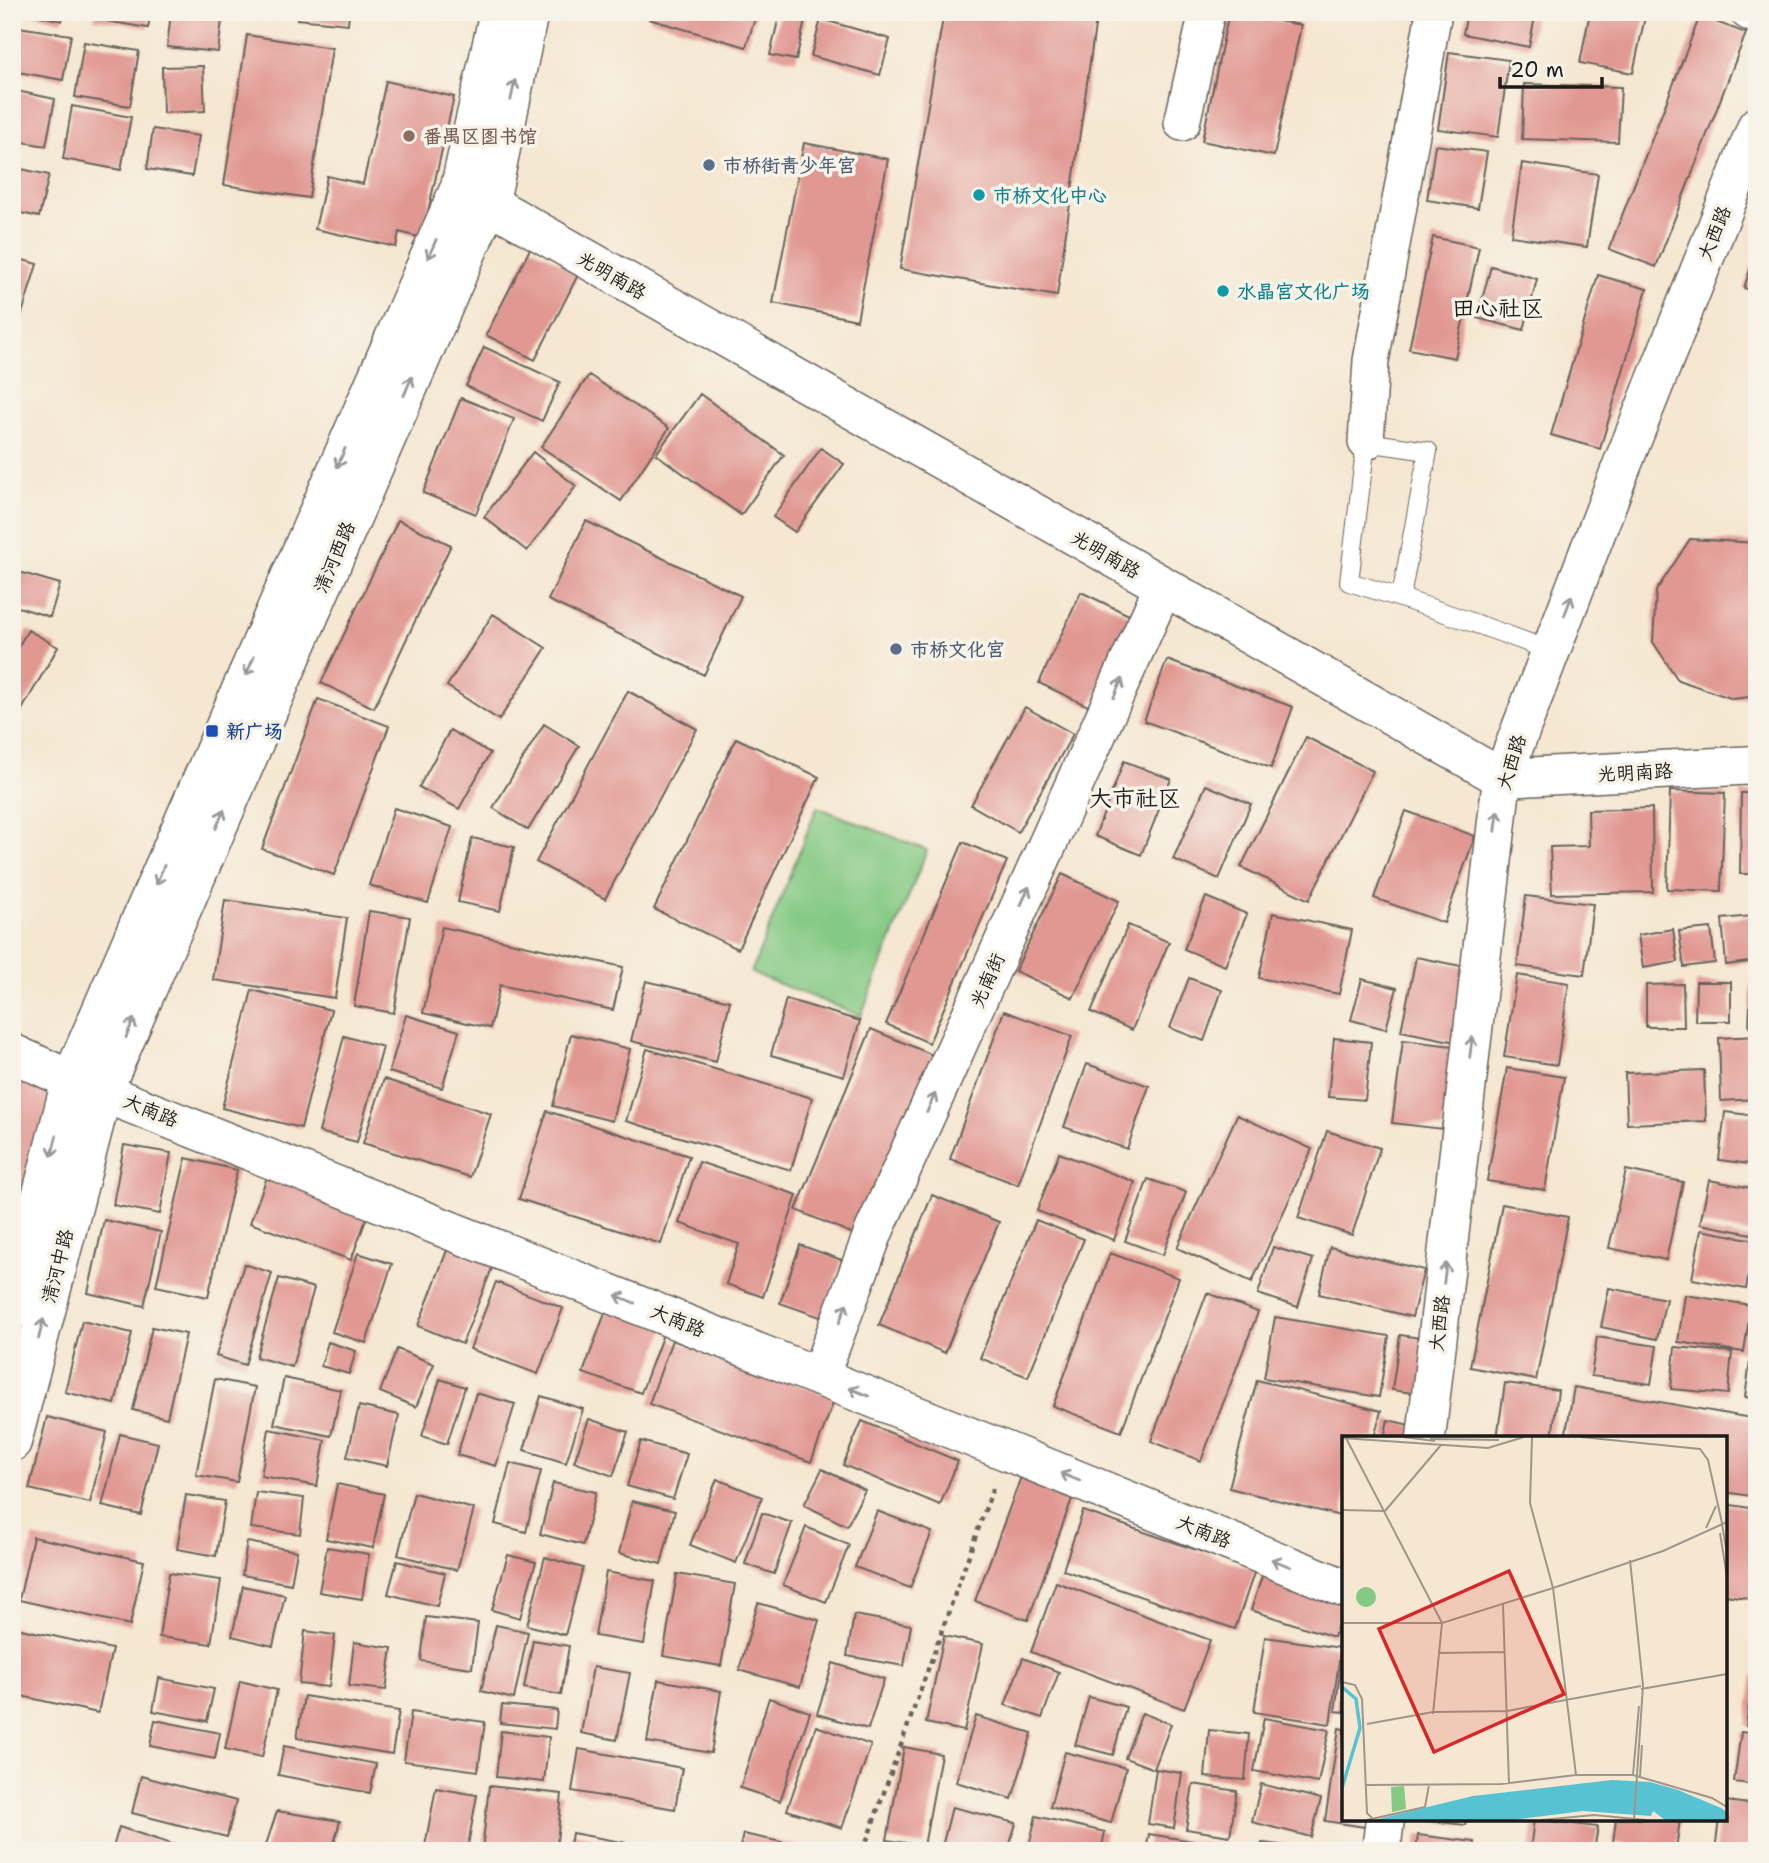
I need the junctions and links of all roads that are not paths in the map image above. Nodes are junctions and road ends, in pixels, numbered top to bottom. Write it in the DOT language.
graph roads {
  1 [pos="499,12"];
  2 [pos="529,12"];
  3 [pos="1207,12"];
  4 [pos="1433,12"];
  5 [pos="1748,12"];
  6 [pos="1757,16"];
  7 [pos="1182,123"];
  8 [pos="1757,126"];
  9 [pos="474,196"];
  10 [pos="1366,442"];
  11 [pos="1163,587"];
  12 [pos="1401,597"];
  13 [pos="1551,651"];
  14 [pos="1757,765"];
  15 [pos="1502,779"];
  16 [pos="12,1053"];
  17 [pos="87,1085"];
  18 [pos="12,1310"];
  19 [pos="819,1377"];
  20 [pos="1426,1436"];
  21 [pos="12,1442"];
  22 [pos="1342,1587"];
  23 [pos="1385,1821"];
  24 [pos="1381,1851"];
  1 -- 9 [label="street, 清河西路"];
  9 -- 2 [label="street, 清河西路, one-way"];
  3 -- 7 [label="street"];
  4 -- 10 [label="street"];
  5 -- 6 [label="street"];
  13 -- 8 [label="street, 大西路, one-way"];
  9 -- 11 [label="street, 光明南路"];
  9 -- 17 [label="street, 清河西路"];
  10 -- 12 [label="lane"];
  10 -- 12 [label="lane"];
  11 -- 15 [label="street, 光明南路"];
  19 -- 11 [label="street, 光南街, one-way"];
  12 -- 13 [label="lane"];
  13 -- 15 [label="street, 大西路"];
  14 -- 15 [label="street, 光明南路"];
  20 -- 15 [label="street, 大西路, one-way"];
  16 -- 17 [label="street, 大南路"];
  17 -- 18 [label="street, 清河中路, one-way"];
  19 -- 17 [label="street, 大南路, one-way"];
  21 -- 17 [label="street, 清河中路, one-way"];
  22 -- 19 [label="street, 大南路, one-way"];
  23 -- 24 [label="street"];
}
